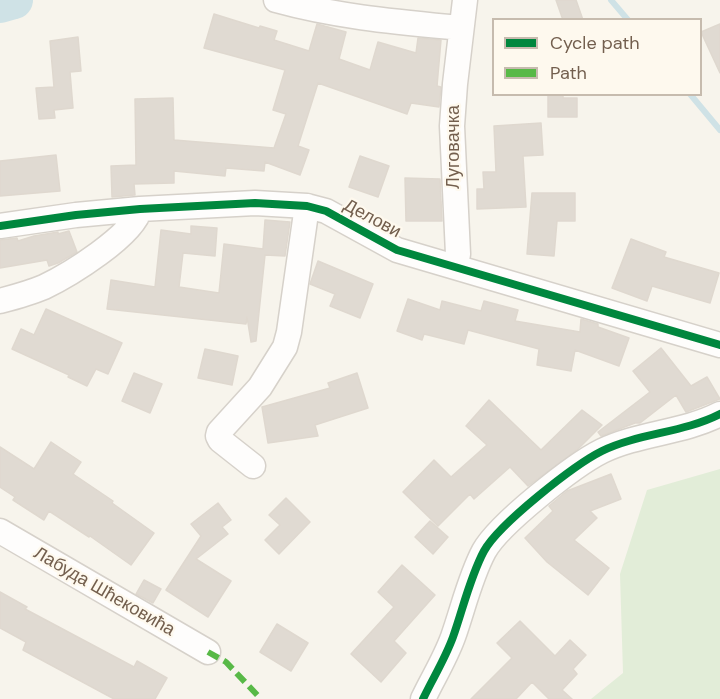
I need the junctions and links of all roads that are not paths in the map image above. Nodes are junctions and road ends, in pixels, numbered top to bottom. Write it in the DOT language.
graph roads {
  1 [pos="276,0"];
  2 [pos="465,0"];
  3 [pos="461,28"];
  4 [pos="307,206"];
  5 [pos="140,209"];
  6 [pos="0,226"];
  7 [pos="456,267"];
  8 [pos="0,302"];
  9 [pos="720,345"];
  10 [pos="720,414"];
  11 [pos="253,466"];
  12 [pos="0,531"];
  13 [pos="208,652"];
  14 [pos="423,699"];
  1 -- 3 [label="street"];
  2 -- 3 [label="street, Луговачка"];
  3 -- 7 [label="street, Луговачка"];
  4 -- 5 [label="street, Делови"];
  4 -- 7 [label="street, Делови"];
  4 -- 11 [label="street"];
  5 -- 6 [label="street, Делови"];
  5 -- 8 [label="street"];
  7 -- 9 [label="street, Делови"];
  10 -- 14 [label="street"];
  12 -- 13 [label="street, Лабуда Шћековића"];
}
